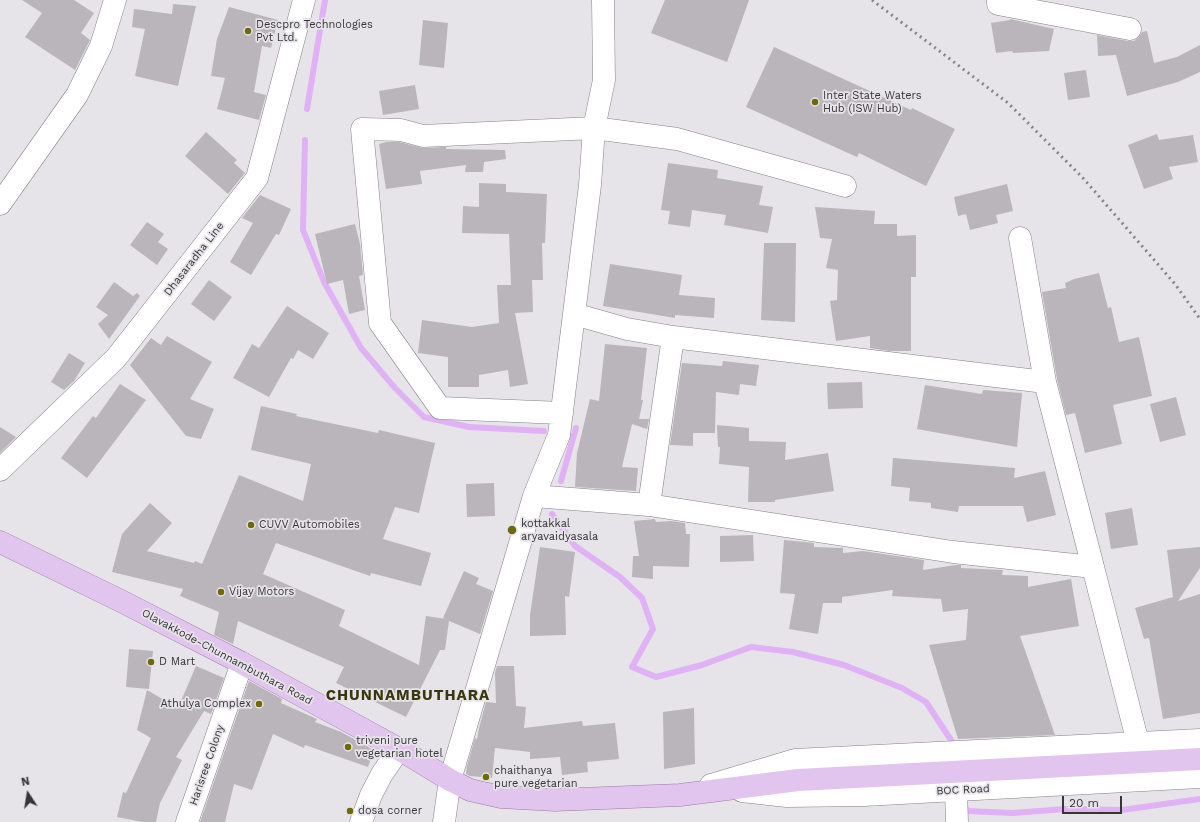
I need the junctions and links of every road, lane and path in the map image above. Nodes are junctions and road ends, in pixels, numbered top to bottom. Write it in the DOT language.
graph roads {
  1 [pos="116,0"];
  2 [pos="304,0"];
  3 [pos="603,0"];
  4 [pos="998,0"];
  5 [pos="1130,29"];
  6 [pos="594,128"];
  7 [pos="845,186"];
  8 [pos="0,204"];
  9 [pos="1020,238"];
  10 [pos="574,314"];
  11 [pos="672,338"];
  12 [pos="1045,382"];
  13 [pos="562,413"];
  14 [pos="0,470"];
  15 [pos="534,496"];
  16 [pos="649,505"];
  17 [pos="0,542"];
  18 [pos="1093,567"];
  19 [pos="242,663"];
  20 [pos="1200,740"];
  21 [pos="1138,743"];
  22 [pos="399,749"];
  23 [pos="1200,759"];
  24 [pos="1200,777"];
  25 [pos="450,780"];
  26 [pos="726,789"];
  27 [pos="956,791"];
  28 [pos="680,794"];
  29 [pos="187,822"];
  30 [pos="361,822"];
  31 [pos="444,822"];
  32 [pos="956,822"];
  1 -- 8 [label="street"];
  2 -- 14 [label="street, Dhasaradha Line"];
  3 -- 6 [label="street"];
  4 -- 5 [label="street"];
  6 -- 7 [label="street"];
  6 -- 10 [label="street"];
  6 -- 13 [label="street"];
  9 -- 12 [label="street"];
  10 -- 11 [label="street"];
  10 -- 13 [label="street"];
  11 -- 12 [label="street"];
  11 -- 16 [label="street"];
  12 -- 18 [label="street"];
  13 -- 15 [label="street"];
  15 -- 16 [label="street"];
  15 -- 25 [label="street"];
  16 -- 18 [label="street"];
  17 -- 19 [label="main road, Olavakkode-Chunnambuthara Road"];
  18 -- 21 [label="street"];
  19 -- 22 [label="main road, Olavakkode-Chunnambuthara Road"];
  19 -- 29 [label="street, Harisree Colony"];
  20 -- 21 [label="street"];
  21 -- 28 [label="street"];
  22 -- 25 [label="main road, Olavakkode-Chunnambuthara Road"];
  22 -- 30 [label="street"];
  23 -- 26 [label="main road, Olavakkode-Chunnambuthara Road"];
  24 -- 27 [label="street, BOC Road"];
  25 -- 28 [label="main road, Olavakkode-Chunnambuthara Road"];
  25 -- 31 [label="street"];
  26 -- 27 [label="street, BOC Road"];
  26 -- 28 [label="main road, Olavakkode-Chunnambuthara Road"];
  27 -- 32 [label="street"];
}
